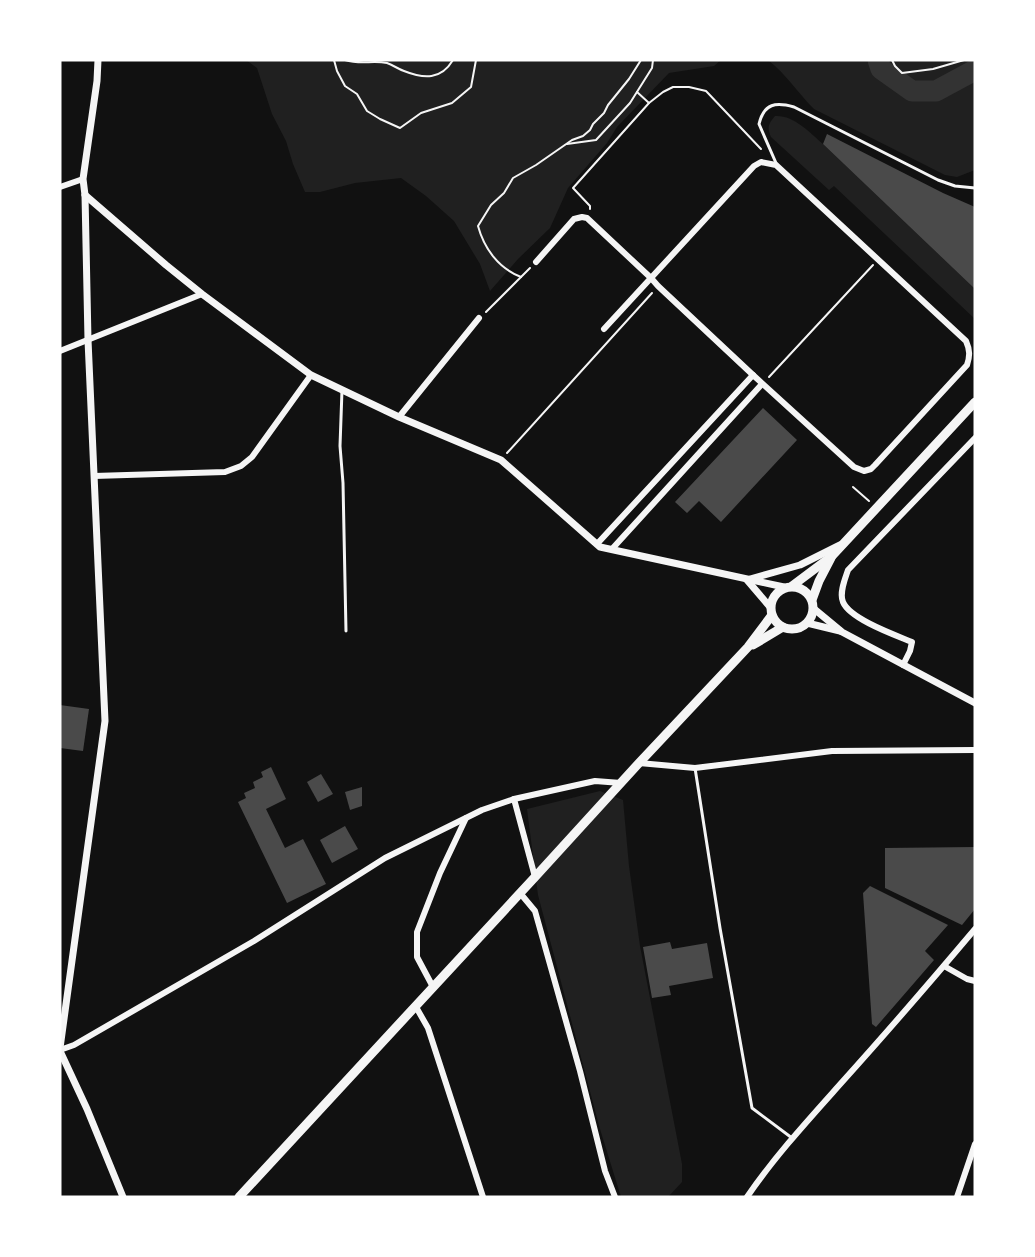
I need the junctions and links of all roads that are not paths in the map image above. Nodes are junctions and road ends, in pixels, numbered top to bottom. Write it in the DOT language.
graph roads {
  1 [pos="98,60"];
  2 [pos="776,165"];
  3 [pos="83,179"];
  4 [pos="60,187"];
  5 [pos="975,188"];
  6 [pos="85,195"];
  7 [pos="536,262"];
  8 [pos="651,278"];
  9 [pos="202,294"];
  10 [pos="479,318"];
  11 [pos="604,329"];
  12 [pos="88,340"];
  13 [pos="60,351"];
  14 [pos="311,375"];
  15 [pos="753,375"];
  16 [pos="762,384"];
  17 [pos="342,390"];
  18 [pos="975,402"];
  19 [pos="399,417"];
  20 [pos="975,438"];
  21 [pos="94,476"];
  22 [pos="597,543"];
  23 [pos="844,544"];
  24 [pos="612,549"];
  25 [pos="832,556"];
  26 [pos="747,580"];
  27 [pos="788,587"];
  28 [pos="812,604"];
  29 [pos="771,611"];
  30 [pos="807,623"];
  31 [pos="783,627"];
  32 [pos="346,631"];
  33 [pos="842,632"];
  34 [pos="748,647"];
  35 [pos="903,665"];
  36 [pos="975,703"];
  37 [pos="975,750"];
  38 [pos="639,763"];
  39 [pos="695,768"];
  40 [pos="621,783"];
  41 [pos="514,799"];
  42 [pos="467,818"];
  43 [pos="535,878"];
  44 [pos="520,893"];
  45 [pos="975,929"];
  46 [pos="944,966"];
  47 [pos="975,981"];
  48 [pos="433,987"];
  49 [pos="416,1007"];
  50 [pos="60,1050"];
  51 [pos="793,1138"];
  52 [pos="975,1144"];
  53 [pos="123,1197"];
  54 [pos="239,1197"];
  55 [pos="483,1197"];
  56 [pos="615,1197"];
  57 [pos="747,1197"];
  58 [pos="957,1197"];
  1 -- 3 [label="street"];
  2 -- 5 [label="lane"];
  2 -- 8 [label="street"];
  2 -- 16 [label="street"];
  3 -- 4 [label="street"];
  3 -- 6 [label="street"];
  6 -- 9 [label="street"];
  6 -- 12 [label="street"];
  7 -- 8 [label="street"];
  8 -- 11 [label="street"];
  8 -- 15 [label="street"];
  9 -- 12 [label="street"];
  9 -- 14 [label="street"];
  10 -- 19 [label="street"];
  12 -- 13 [label="street"];
  12 -- 21 [label="street"];
  14 -- 17 [label="street"];
  14 -- 21 [label="street"];
  15 -- 16 [label="street"];
  15 -- 22 [label="street"];
  16 -- 24 [label="street"];
  17 -- 19 [label="street"];
  17 -- 32 [label="lane"];
  18 -- 23 [label="main road"];
  19 -- 22 [label="street"];
  20 -- 35 [label="street"];
  21 -- 50 [label="street"];
  22 -- 24 [label="street"];
  23 -- 25 [label="main road"];
  23 -- 26 [label="street"];
  24 -- 26 [label="street"];
  25 -- 27 [label="main road"];
  25 -- 28 [label="main road"];
  26 -- 27 [label="street"];
  26 -- 29 [label="street"];
  27 -- 28 [label="main road"];
  27 -- 29 [label="main road"];
  28 -- 30 [label="main road"];
  28 -- 33 [label="street"];
  29 -- 31 [label="main road"];
  29 -- 34 [label="main road"];
  30 -- 31 [label="main road"];
  30 -- 33 [label="street"];
  31 -- 34 [label="main road"];
  33 -- 35 [label="street"];
  34 -- 38 [label="main road"];
  35 -- 36 [label="street"];
  37 -- 39 [label="street"];
  38 -- 39 [label="street"];
  38 -- 40 [label="main road"];
  39 -- 51 [label="lane"];
  40 -- 41 [label="street"];
  40 -- 43 [label="main road"];
  41 -- 42 [label="street"];
  41 -- 43 [label="street"];
  42 -- 48 [label="street"];
  42 -- 50 [label="street"];
  43 -- 44 [label="main road"];
  44 -- 48 [label="main road"];
  44 -- 56 [label="street"];
  45 -- 46 [label="street"];
  46 -- 47 [label="street"];
  46 -- 51 [label="street"];
  48 -- 49 [label="main road"];
  49 -- 54 [label="main road"];
  49 -- 55 [label="street"];
  50 -- 53 [label="street"];
  51 -- 57 [label="street"];
  52 -- 58 [label="street"];
}
